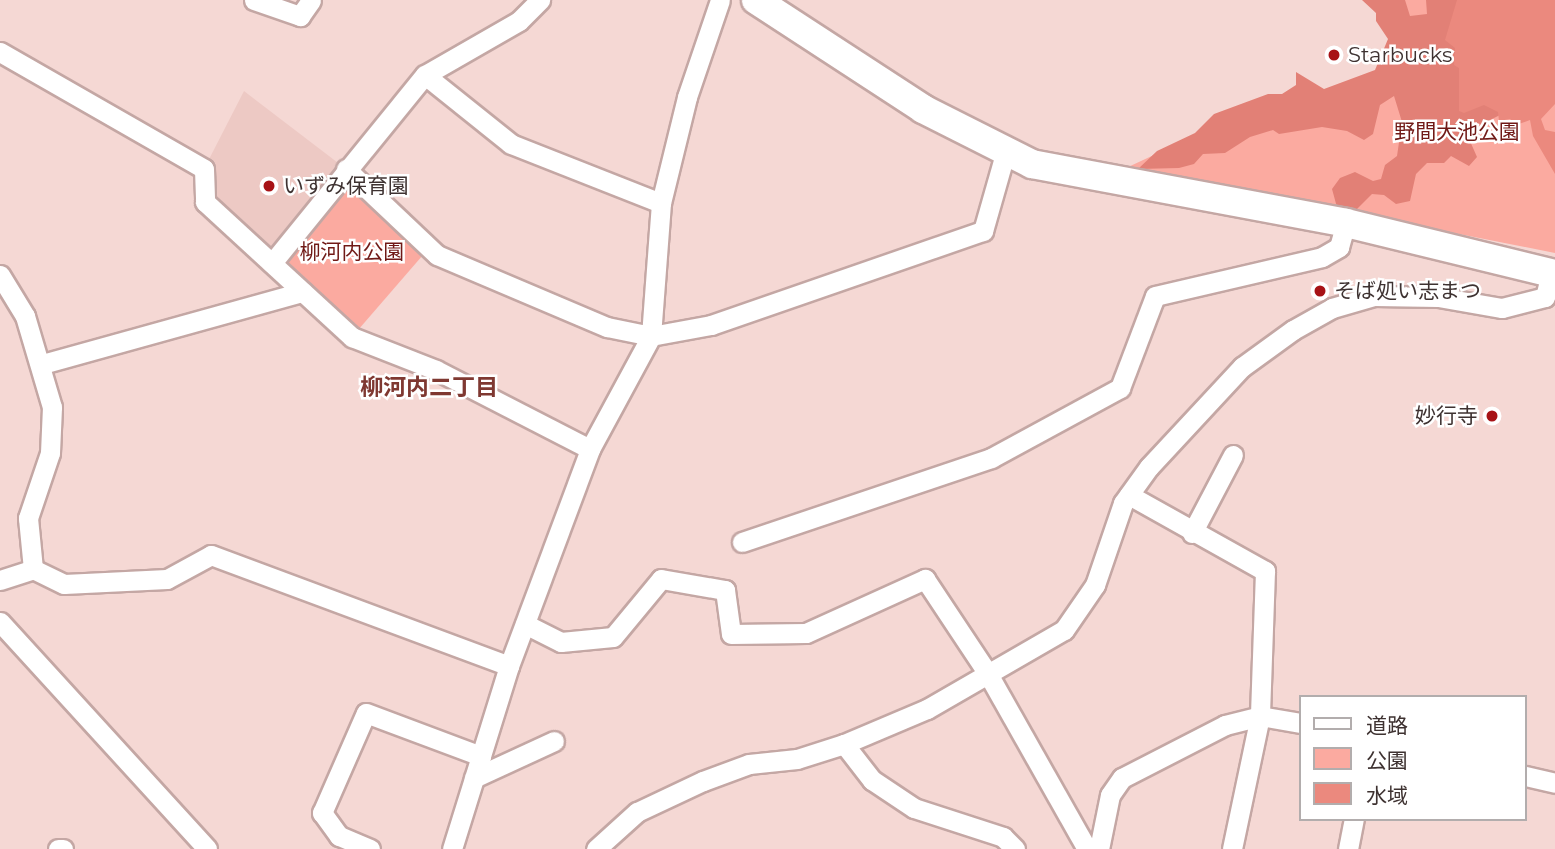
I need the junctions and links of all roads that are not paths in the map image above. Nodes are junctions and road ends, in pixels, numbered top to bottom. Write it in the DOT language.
graph roads {
  1 [pos="254,0"];
  2 [pos="311,0"];
  3 [pos="540,0"];
  4 [pos="720,0"];
  5 [pos="757,0"];
  6 [pos="0,52"];
  7 [pos="425,75"];
  8 [pos="1005,154"];
  9 [pos="346,169"];
  10 [pos="661,203"];
  11 [pos="1346,223"];
  12 [pos="272,263"];
  13 [pos="1553,274"];
  14 [pos="0,275"];
  15 [pos="302,292"];
  16 [pos="651,336"];
  17 [pos="42,364"];
  18 [pos="590,449"];
  19 [pos="1233,455"];
  20 [pos="1129,495"];
  21 [pos="1192,533"];
  22 [pos="742,542"];
  23 [pos="33,569"];
  24 [pos="0,580"];
  25 [pos="0,622"];
  26 [pos="525,624"];
  27 [pos="509,666"];
  28 [pos="988,674"];
  29 [pos="1260,716"];
  30 [pos="1300,723"];
  31 [pos="554,741"];
  32 [pos="844,744"];
  33 [pos="481,756"];
  34 [pos="1527,776"];
  35 [pos="474,778"];
  36 [pos="1555,783"];
  37 [pos="1354,821"];
  38 [pos="207,849"];
  39 [pos="370,849"];
  40 [pos="452,849"];
  41 [pos="596,849"];
  42 [pos="1015,849"];
  43 [pos="1087,849"];
  44 [pos="1099,849"];
  45 [pos="1232,849"];
  46 [pos="1348,849"];
  1 -- 2 [label="street"];
  3 -- 7 [label="street"];
  4 -- 10 [label="street"];
  5 -- 8 [label="street"];
  6 -- 12 [label="street"];
  7 -- 9 [label="street"];
  7 -- 10 [label="street"];
  8 -- 11 [label="street"];
  8 -- 16 [label="street"];
  9 -- 12 [label="street"];
  9 -- 16 [label="street"];
  10 -- 16 [label="street"];
  11 -- 13 [label="street"];
  11 -- 22 [label="street"];
  12 -- 15 [label="street"];
  13 -- 20 [label="street"];
  14 -- 17 [label="street"];
  15 -- 17 [label="street"];
  15 -- 18 [label="street"];
  16 -- 18 [label="street"];
  17 -- 23 [label="street"];
  18 -- 26 [label="street"];
  19 -- 21 [label="street"];
  20 -- 21 [label="street"];
  20 -- 28 [label="street"];
  21 -- 29 [label="street"];
  23 -- 24 [label="street"];
  23 -- 27 [label="street"];
  25 -- 38 [label="street"];
  26 -- 27 [label="street"];
  26 -- 28 [label="street"];
  27 -- 33 [label="street"];
  28 -- 32 [label="street"];
  28 -- 43 [label="street"];
  29 -- 30 [label="street"];
  29 -- 44 [label="street"];
  29 -- 45 [label="street"];
  31 -- 35 [label="street"];
  32 -- 41 [label="street"];
  32 -- 42 [label="street"];
  33 -- 35 [label="street"];
  33 -- 39 [label="street"];
  34 -- 36 [label="street"];
  35 -- 40 [label="street"];
  37 -- 46 [label="street"];
}
